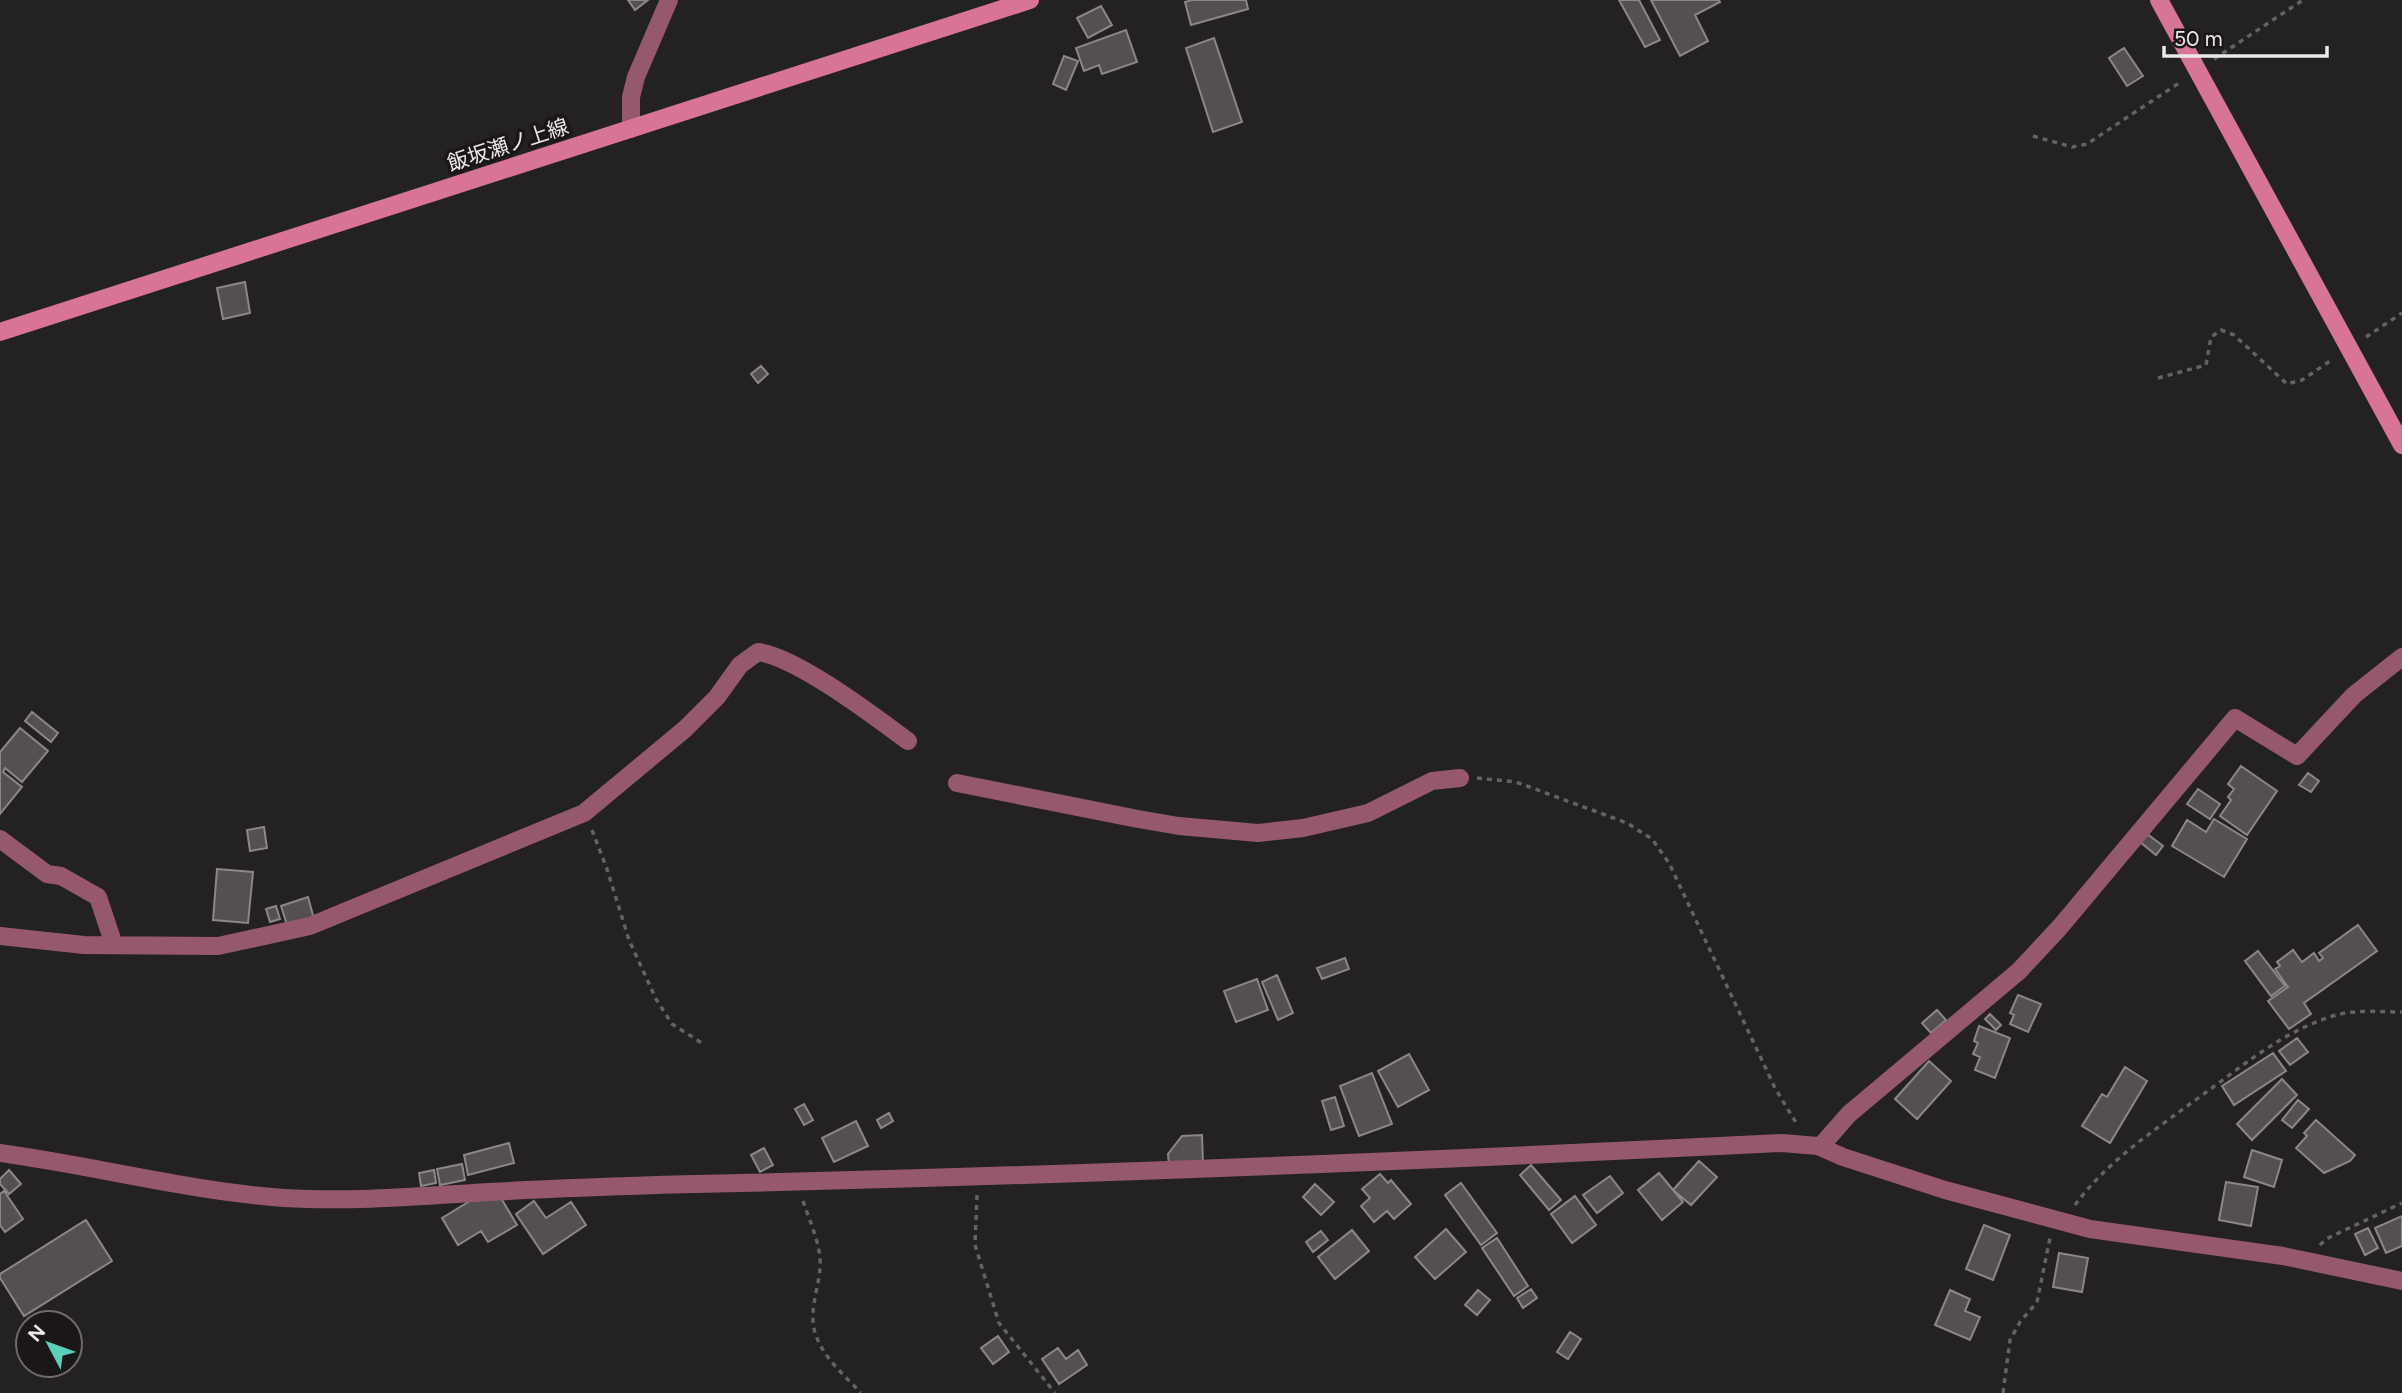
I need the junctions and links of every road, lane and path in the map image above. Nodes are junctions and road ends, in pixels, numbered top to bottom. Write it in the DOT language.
graph roads {
  1 [pos="669,0"];
  2 [pos="1030,0"];
  3 [pos="2159,0"];
  4 [pos="2303,0"];
  5 [pos="2197,70"];
  6 [pos="631,129"];
  7 [pos="2033,136"];
  8 [pos="2402,313"];
  9 [pos="0,332"];
  10 [pos="2349,348"];
  11 [pos="2158,378"];
  12 [pos="2402,445"];
  13 [pos="2402,657"];
  14 [pos="908,741"];
  15 [pos="1460,778"];
  16 [pos="957,783"];
  17 [pos="584,813"];
  18 [pos="0,839"];
  19 [pos="0,936"];
  20 [pos="114,945"];
  21 [pos="2402,1012"];
  22 [pos="705,1045"];
  23 [pos="1812,1146"];
  24 [pos="0,1153"];
  25 [pos="978,1178"];
  26 [pos="800,1182"];
  27 [pos="2402,1203"];
  28 [pos="2059,1220"];
  29 [pos="2309,1261"];
  30 [pos="2402,1281"];
  31 [pos="861,1393"];
  32 [pos="1055,1393"];
  33 [pos="2003,1393"];
  1 -- 6 [label="street"];
  2 -- 6 [label="main road, 飯坂瀬ノ上線"];
  3 -- 5 [label="main road"];
  4 -- 5 [label="path"];
  5 -- 7 [label="path"];
  5 -- 10 [label="main road"];
  6 -- 9 [label="main road, 飯坂瀬ノ上線"];
  8 -- 10 [label="path"];
  10 -- 11 [label="path"];
  10 -- 12 [label="main road"];
  13 -- 23 [label="street"];
  14 -- 17 [label="street"];
  15 -- 16 [label="street"];
  15 -- 23 [label="path"];
  17 -- 20 [label="street"];
  17 -- 22 [label="path"];
  18 -- 20 [label="street"];
  19 -- 20 [label="street"];
  21 -- 28 [label="path"];
  23 -- 25 [label="street"];
  23 -- 28 [label="street"];
  24 -- 26 [label="street"];
  25 -- 26 [label="street"];
  25 -- 32 [label="path"];
  26 -- 31 [label="path"];
  27 -- 29 [label="path"];
  28 -- 29 [label="street"];
  28 -- 33 [label="path"];
  29 -- 30 [label="street"];
}
